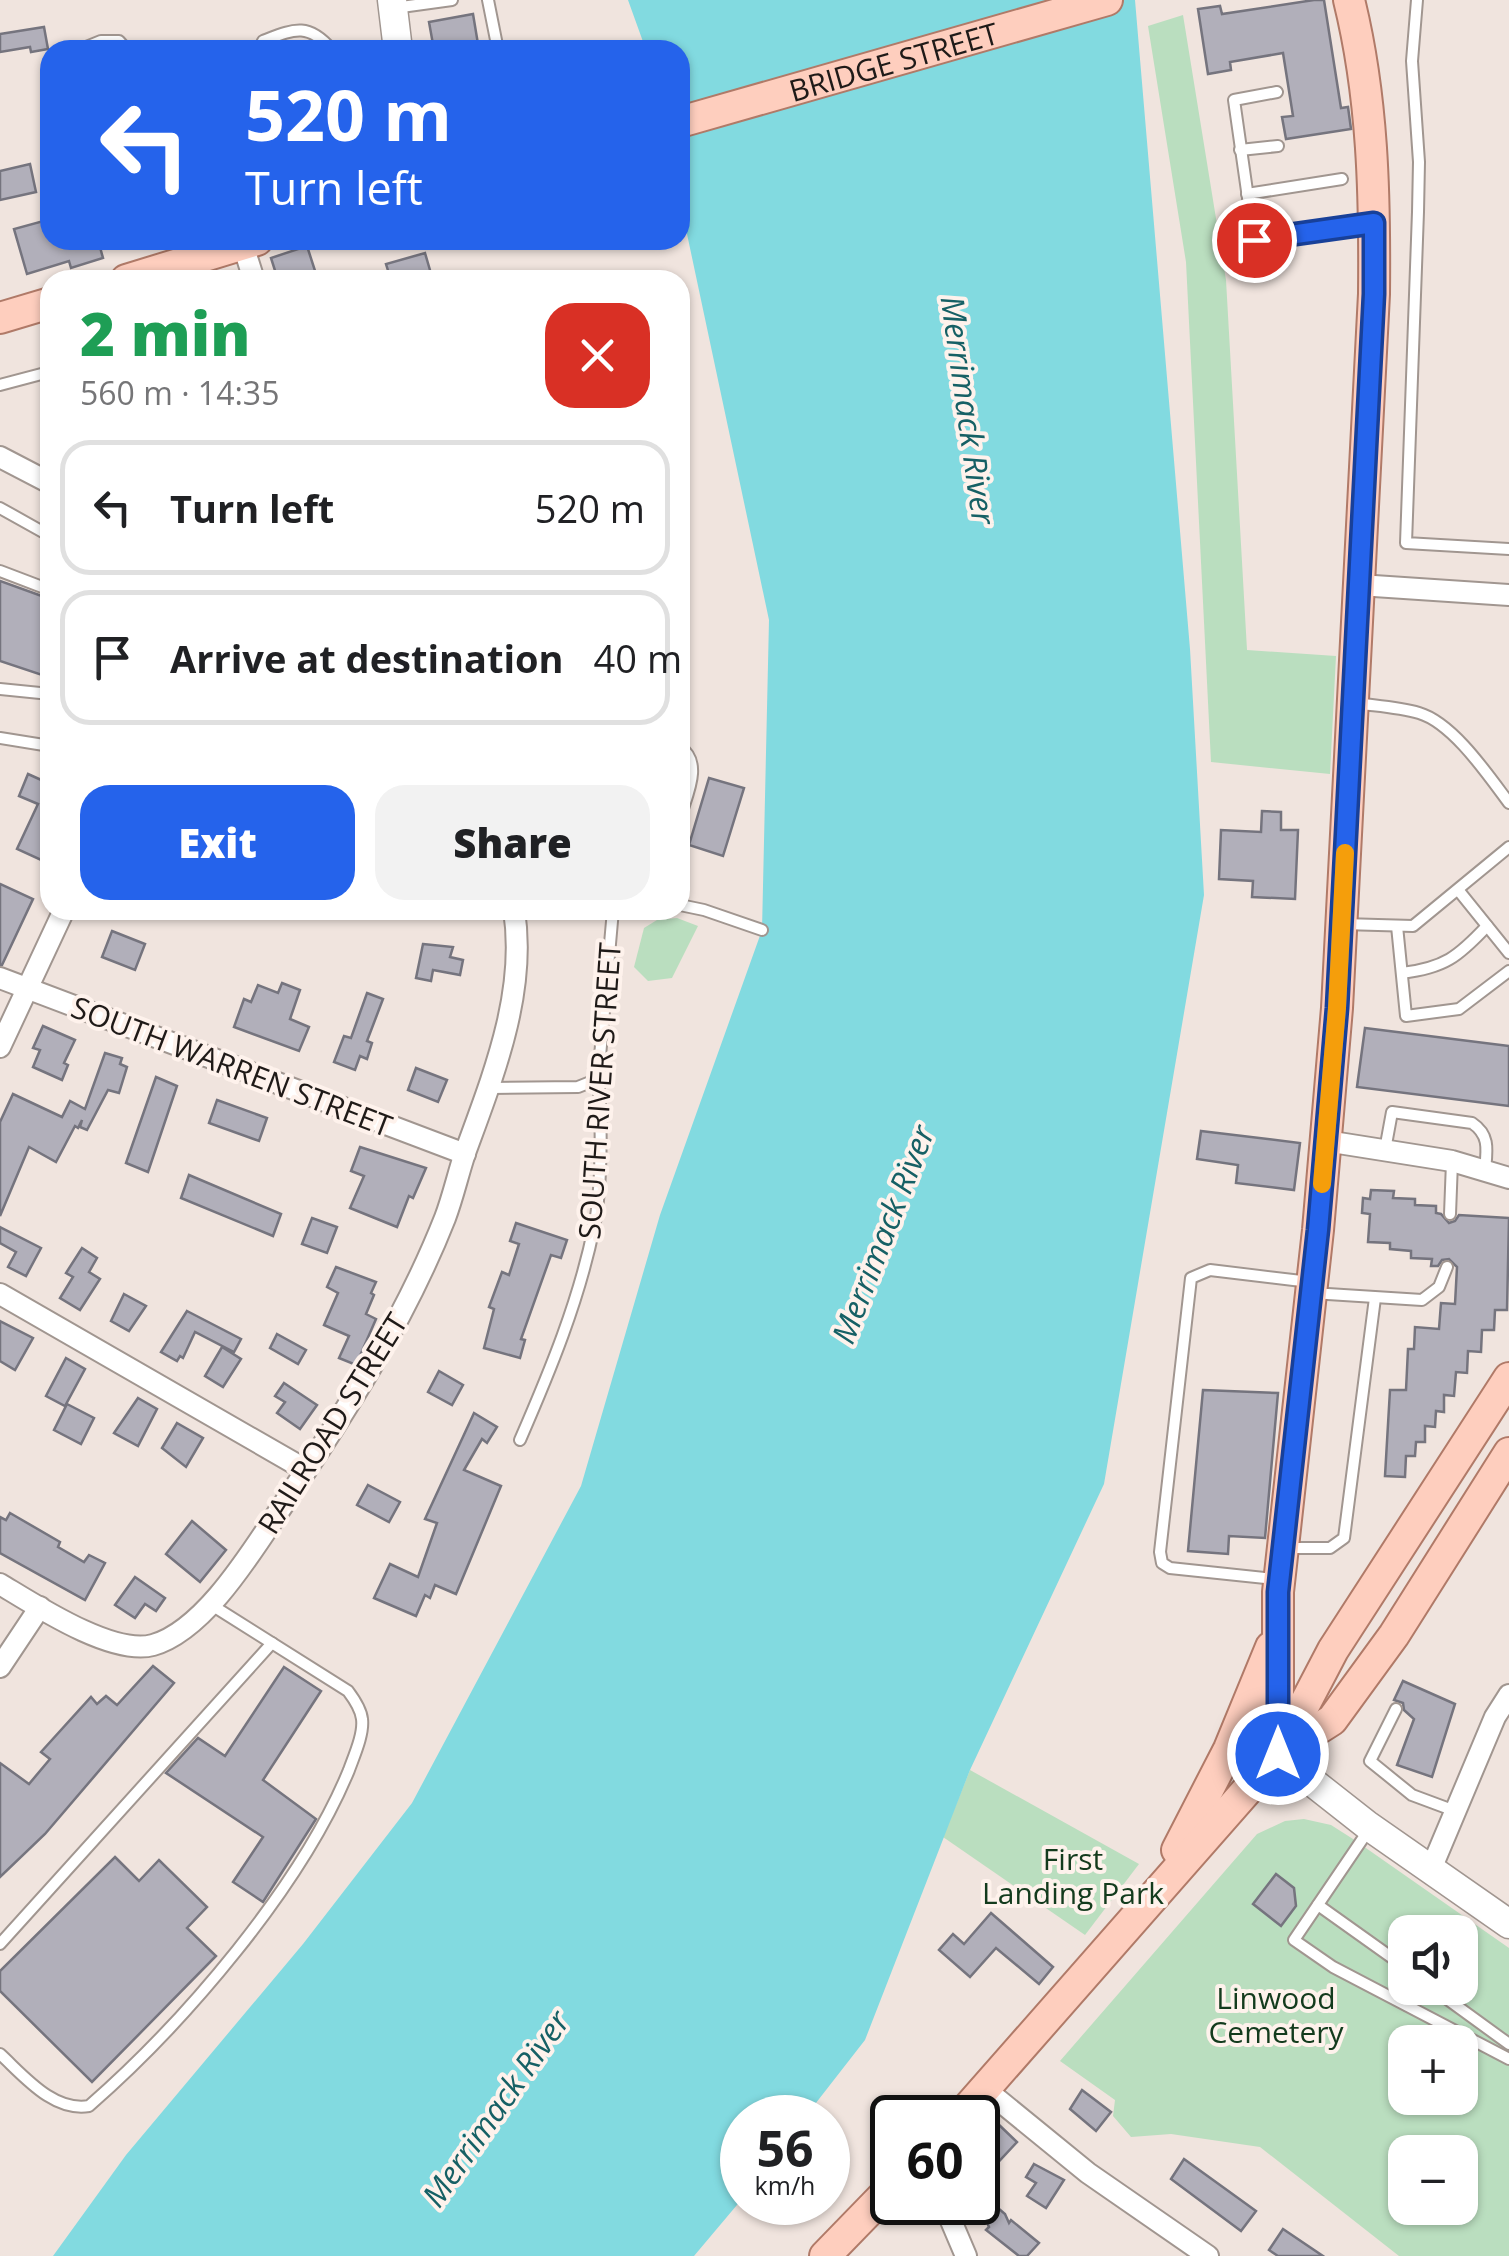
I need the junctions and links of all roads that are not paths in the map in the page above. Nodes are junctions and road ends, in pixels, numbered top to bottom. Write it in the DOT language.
graph roads {
  1 [pos="452,0"];
  2 [pos="488,0"];
  3 [pos="1108,0"];
  4 [pos="1349,0"];
  5 [pos="1417,0"];
  6 [pos="392,4"];
  7 [pos="265,40"];
  8 [pos="322,40"];
  9 [pos="397,40"];
  10 [pos="496,40"];
  11 [pos="1277,92"];
  12 [pos="690,119"];
  13 [pos="1278,146"];
  14 [pos="1240,150"];
  15 [pos="1342,178"];
  16 [pos="1247,194"];
  17 [pos="1374,223"];
  18 [pos="202,250"];
  19 [pos="151,270"];
  20 [pos="40,306"];
  21 [pos="0,318"];
  22 [pos="40,375"];
  23 [pos="0,384"];
  24 [pos="0,456"];
  25 [pos="40,478"];
  26 [pos="0,508"];
  27 [pos="40,530"];
  28 [pos="1509,549"];
  29 [pos="0,572"];
  30 [pos="1359,585"];
  31 [pos="40,586"];
  32 [pos="1509,595"];
  33 [pos="0,689"];
  34 [pos="40,693"];
  35 [pos="1353,703"];
  36 [pos="0,738"];
  37 [pos="40,744"];
  38 [pos="690,757"];
  39 [pos="690,783"];
  40 [pos="1509,803"];
  41 [pos="1509,848"];
  42 [pos="1459,891"];
  43 [pos="690,907"];
  44 [pos="59,920"];
  45 [pos="515,920"];
  46 [pos="612,920"];
  47 [pos="1342,924"];
  48 [pos="1398,926"];
  49 [pos="1488,926"];
  50 [pos="762,930"];
  51 [pos="1509,953"];
  52 [pos="1402,972"];
  53 [pos="1509,972"];
  54 [pos="0,978"];
  55 [pos="28,988"];
  56 [pos="0,1047"];
  57 [pos="598,1080"];
  58 [pos="491,1088"];
  59 [pos="1326,1141"];
  60 [pos="1385,1150"];
  61 [pos="465,1154"];
  62 [pos="1452,1161"];
  63 [pos="1485,1171"];
  64 [pos="1509,1178"];
  65 [pos="1450,1214"];
  66 [pos="1447,1267"];
  67 [pos="1311,1287"];
  68 [pos="0,1294"];
  69 [pos="1374,1298"];
  70 [pos="1509,1378"];
  71 [pos="520,1440"];
  72 [pos="1509,1453"];
  73 [pos="306,1470"];
  74 [pos="1284,1548"];
  75 [pos="1280,1579"];
  76 [pos="0,1584"];
  77 [pos="209,1604"];
  78 [pos="40,1607"];
  79 [pos="1278,1630"];
  80 [pos="272,1644"];
  81 [pos="0,1667"];
  82 [pos="1509,1696"];
  83 [pos="1396,1710"];
  84 [pos="1278,1754"];
  85 [pos="1455,1811"];
  86 [pos="1370,1827"];
  87 [pos="1431,1869"];
  88 [pos="1147,1904"];
  89 [pos="1318,1905"];
  90 [pos="1509,1924"];
  91 [pos="0,1944"];
  92 [pos="1388,1955"];
  93 [pos="1388,1994"];
  94 [pos="1409,2005"];
  95 [pos="1455,2005"];
  96 [pos="1509,2044"];
  97 [pos="0,2054"];
  98 [pos="1509,2059"];
  99 [pos="985,2089"];
  100 [pos="980,2095"];
  101 [pos="870,2210"];
  102 [pos="953,2225"];
  103 [pos="825,2256"];
  104 [pos="966,2256"];
  105 [pos="1208,2256"];
  1 -- 6 [label="lane"];
  2 -- 10 [label="lane"];
  3 -- 12 [label="main road, BRIDGE STREET"];
  4 -- 17 [label="main road"];
  5 -- 28 [label="lane"];
  6 -- 9 [label="main road"];
  7 -- 8 [label="lane"];
  11 -- 14 [label="lane"];
  13 -- 14 [label="lane"];
  14 -- 16 [label="lane"];
  15 -- 16 [label="lane"];
  16 -- 17 [label="lane"];
  17 -- 30 [label="main road"];
  18 -- 19 [label="main road"];
  20 -- 21 [label="main road"];
  22 -- 23 [label="lane"];
  24 -- 25 [label="street"];
  26 -- 27 [label="lane"];
  29 -- 31 [label="lane"];
  30 -- 32 [label="street"];
  30 -- 35 [label="main road"];
  33 -- 34 [label="lane"];
  35 -- 40 [label="lane"];
  35 -- 47 [label="main road"];
  36 -- 37 [label="lane"];
  38 -- 39 [label="lane"];
  41 -- 42 [label="lane"];
  42 -- 48 [label="lane"];
  42 -- 49 [label="lane"];
  43 -- 50 [label="lane"];
  44 -- 55 [label="street"];
  45 -- 58 [label="street, RAILROAD STREET"];
  46 -- 57 [label="lane, SOUTH RIVER STREET"];
  47 -- 48 [label="lane"];
  47 -- 59 [label="main road"];
  48 -- 52 [label="lane"];
  49 -- 51 [label="lane"];
  49 -- 52 [label="lane"];
  52 -- 53 [label="lane"];
  54 -- 55 [label="street, SOUTH WARREN STREET"];
  55 -- 56 [label="street"];
  55 -- 61 [label="street, SOUTH WARREN STREET"];
  57 -- 58 [label="lane"];
  57 -- 71 [label="lane, SOUTH RIVER STREET"];
  58 -- 61 [label="street, RAILROAD STREET"];
  59 -- 60 [label="street"];
  59 -- 67 [label="main road"];
  60 -- 62 [label="street"];
  60 -- 63 [label="lane"];
  61 -- 73 [label="street, RAILROAD STREET"];
  62 -- 63 [label="street"];
  62 -- 65 [label="lane"];
  63 -- 64 [label="street"];
  66 -- 69 [label="lane"];
  67 -- 69 [label="lane"];
  67 -- 74 [label="main road"];
  67 -- 75 [label="lane"];
  68 -- 73 [label="street"];
  69 -- 74 [label="lane"];
  70 -- 84 [label="main road"];
  72 -- 84 [label="main road"];
  73 -- 77 [label="street, RAILROAD STREET"];
  74 -- 75 [label="main road"];
  75 -- 79 [label="main road"];
  76 -- 78 [label="street"];
  77 -- 78 [label="street, RAILROAD STREET"];
  77 -- 80 [label="lane"];
  78 -- 81 [label="street"];
  79 -- 84 [label="main road"];
  79 -- 88 [label="main road"];
  80 -- 91 [label="lane"];
  80 -- 97 [label="lane"];
  82 -- 85 [label="street"];
  83 -- 85 [label="lane"];
  84 -- 86 [label="main road"];
  84 -- 88 [label="main road"];
  85 -- 87 [label="street"];
  86 -- 87 [label="main road"];
  86 -- 89 [label="lane"];
  87 -- 90 [label="main road"];
  88 -- 99 [label="main road"];
  89 -- 92 [label="lane"];
  89 -- 93 [label="lane"];
  94 -- 98 [label="lane"];
  95 -- 96 [label="lane"];
  99 -- 100 [label="main road"];
  99 -- 105 [label="street"];
  101 -- 103 [label="main road"];
  102 -- 104 [label="street"];
}
